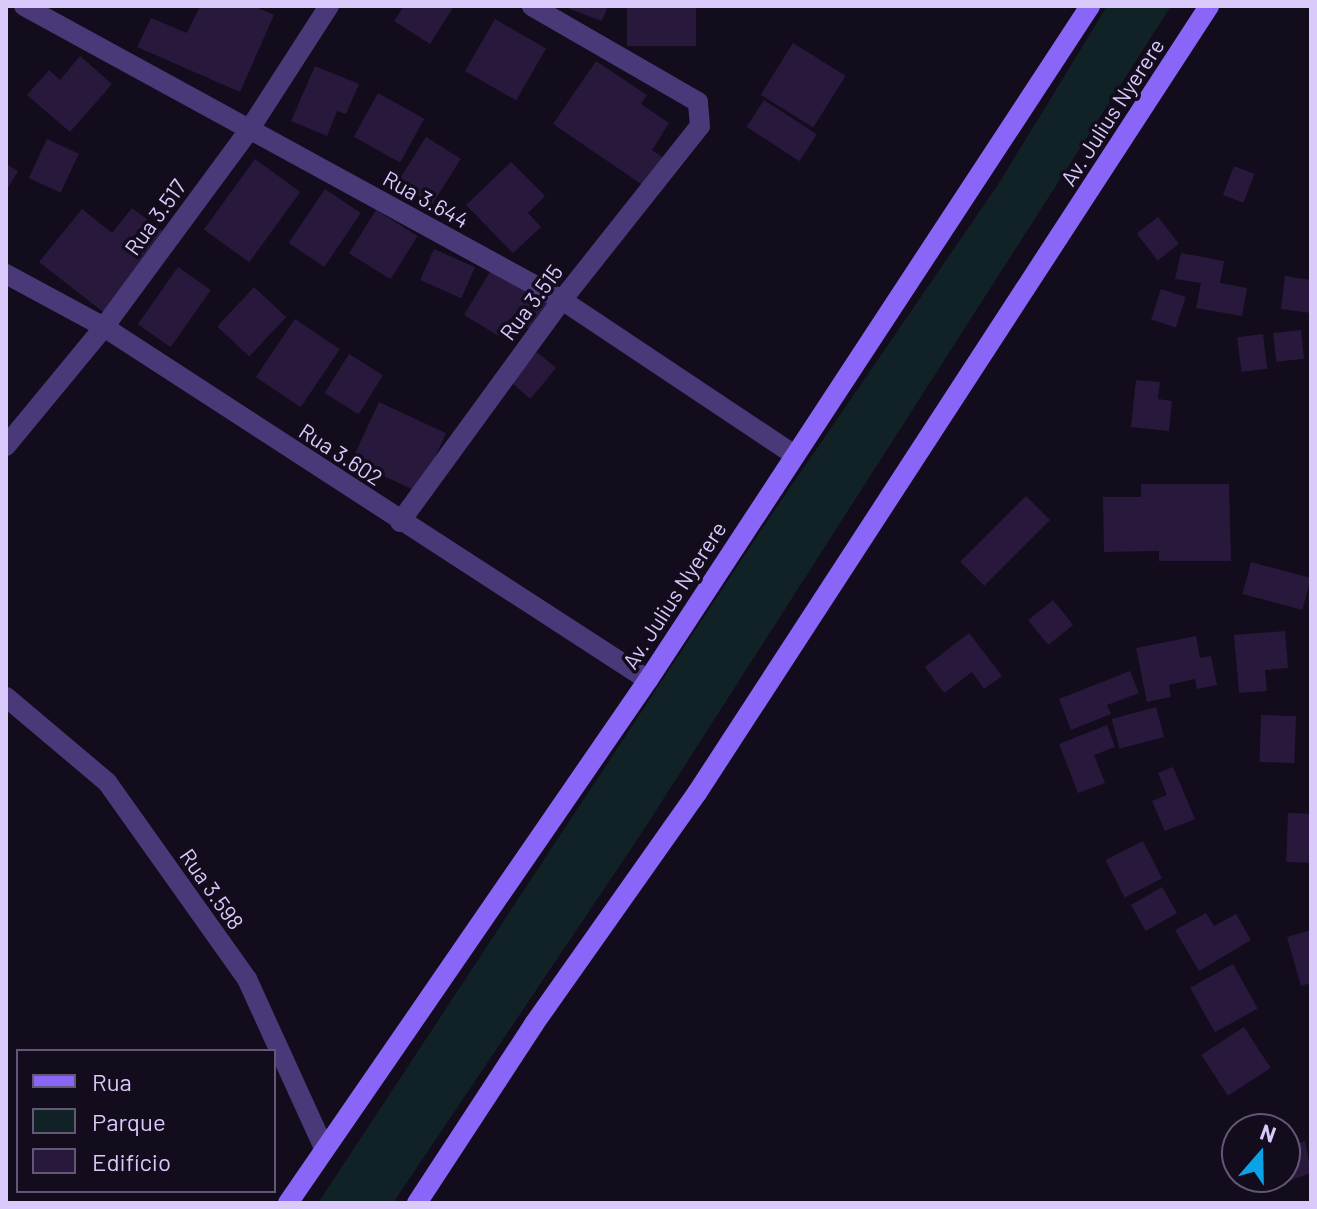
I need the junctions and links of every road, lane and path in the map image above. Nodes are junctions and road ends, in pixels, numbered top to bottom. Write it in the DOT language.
graph roads {
  1 [pos="24,6"];
  2 [pos="329,6"];
  3 [pos="532,6"];
  4 [pos="1090,6"];
  5 [pos="1209,6"];
  6 [pos="249,130"];
  7 [pos="6,274"];
  8 [pos="562,300"];
  9 [pos="104,327"];
  10 [pos="6,446"];
  11 [pos="793,454"];
  12 [pos="400,522"];
  13 [pos="648,680"];
  14 [pos="6,697"];
  15 [pos="324,1148"];
  16 [pos="288,1203"];
  17 [pos="417,1203"];
  1 -- 6 [label="street, Rua 3.644"];
  2 -- 6 [label="street, Rua 3.517"];
  3 -- 8 [label="street, Rua 3.515"];
  4 -- 11 [label="main road, Av. Julius Nyerere"];
  5 -- 17 [label="main road, Av. Julius Nyerere"];
  6 -- 8 [label="street, Rua 3.644"];
  6 -- 9 [label="street, Rua 3.517"];
  7 -- 9 [label="street, Rua 3.602"];
  8 -- 11 [label="street, Rua 3.644"];
  8 -- 12 [label="street, Rua 3.515"];
  9 -- 10 [label="street, Rua 3.517"];
  9 -- 12 [label="street, Rua 3.602"];
  11 -- 13 [label="main road, Av. Julius Nyerere"];
  12 -- 13 [label="street, Rua 3.602"];
  13 -- 15 [label="main road, Av. Julius Nyerere"];
  14 -- 15 [label="street, Rua 3.598"];
  15 -- 16 [label="main road, Av. Julius Nyerere"];
}
